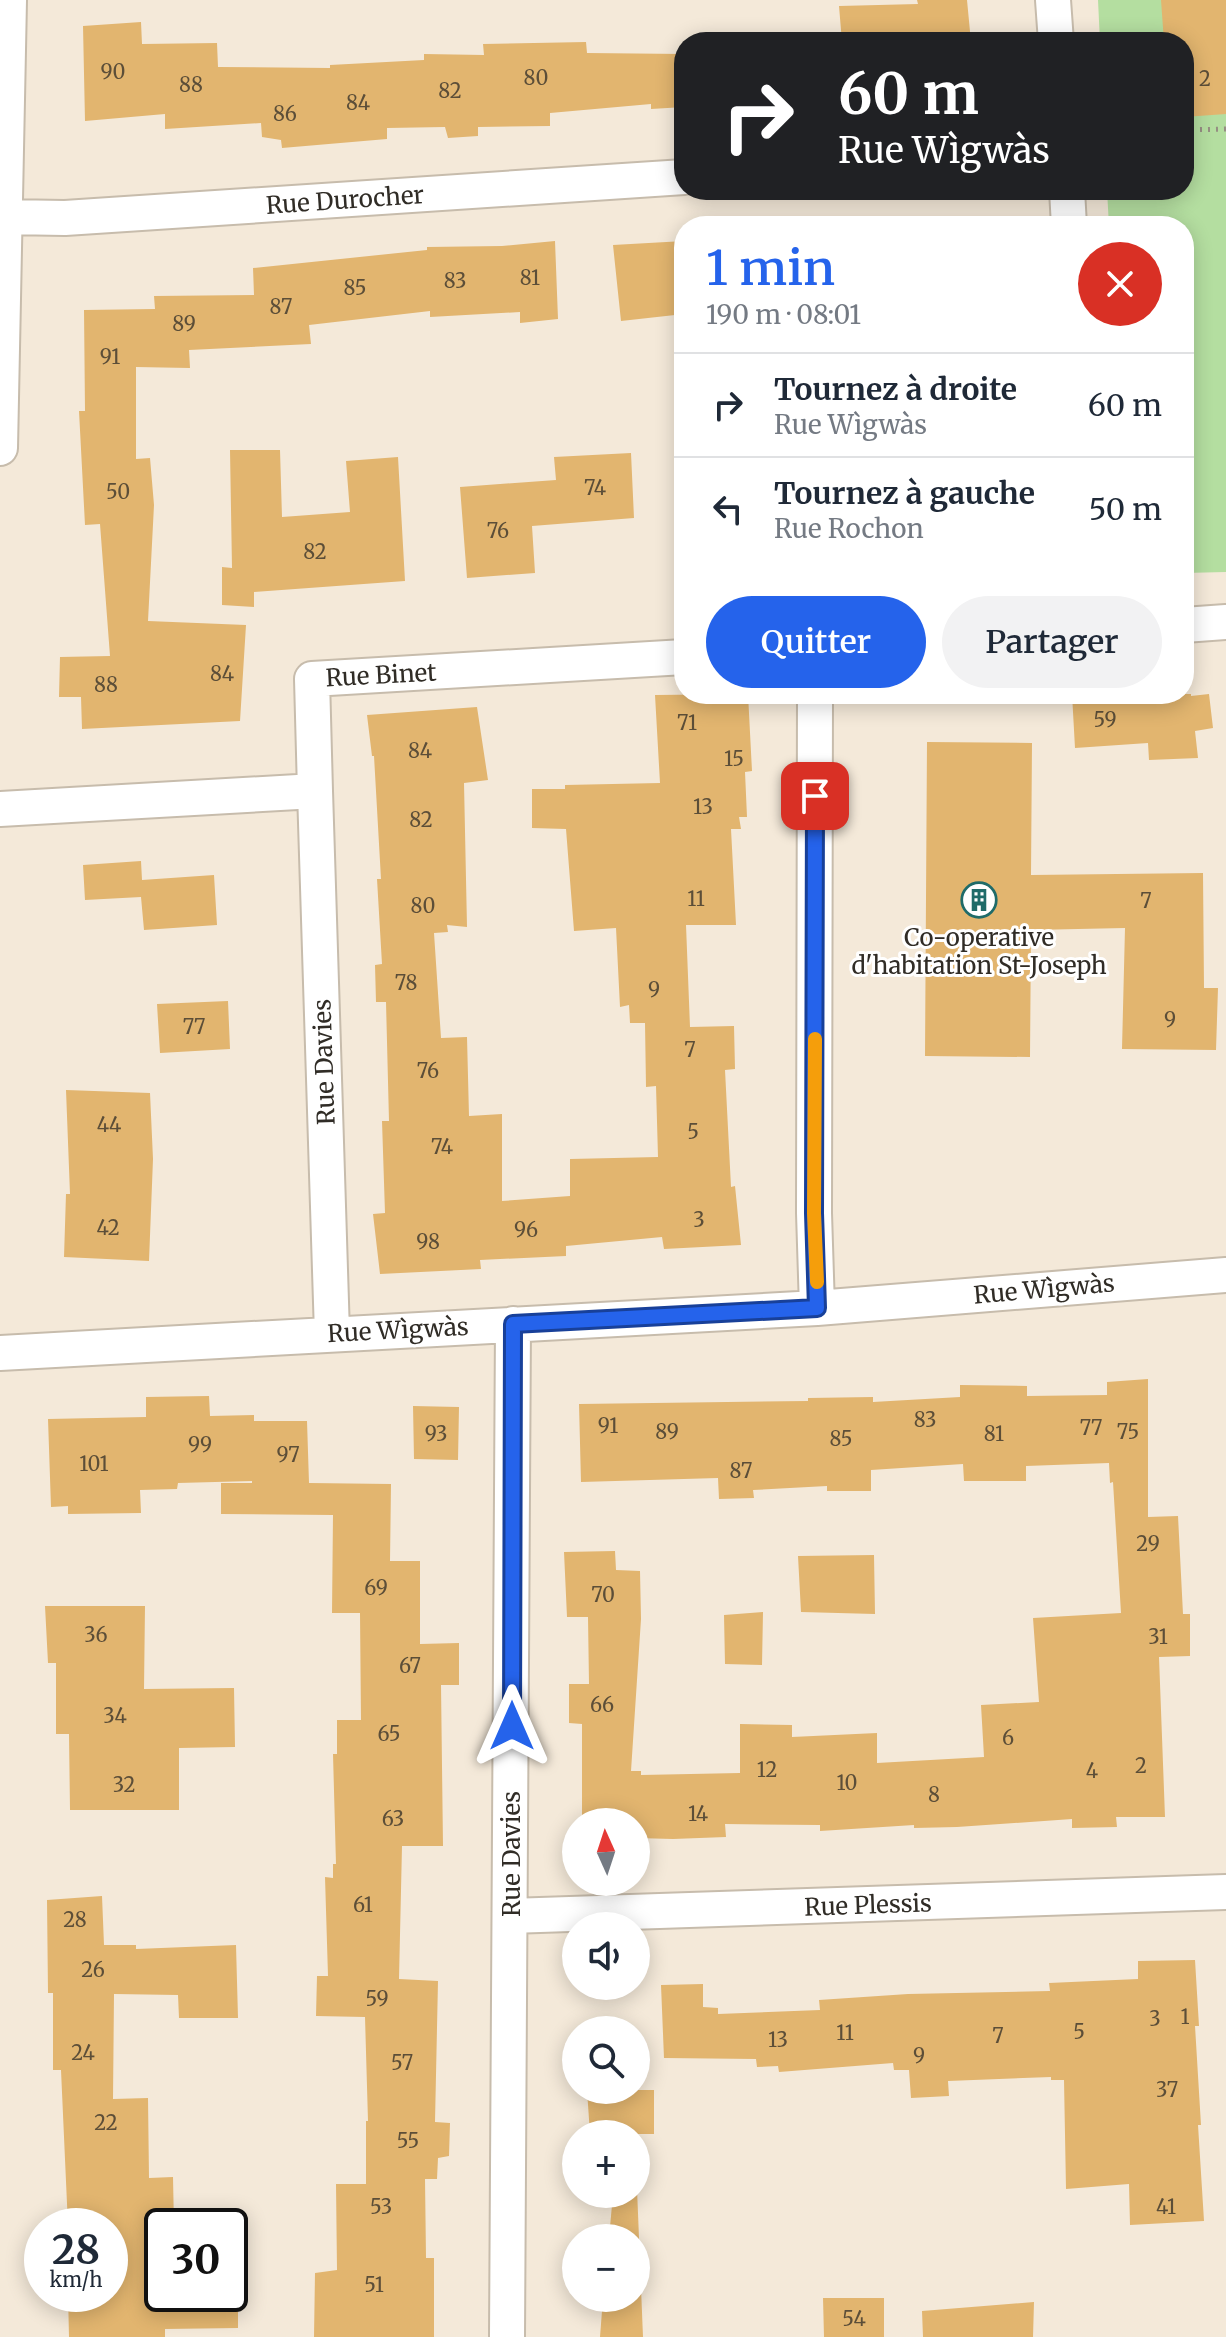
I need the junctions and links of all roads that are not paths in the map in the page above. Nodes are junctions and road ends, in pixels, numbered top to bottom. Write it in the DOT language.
graph roads {
  1 [pos="9,0"];
  2 [pos="1053,0"];
  3 [pos="1055,32"];
  4 [pos="674,178"];
  5 [pos="6,217"];
  6 [pos="2,296"];
  7 [pos="0,448"];
  8 [pos="1226,622"];
  9 [pos="1194,624"];
  10 [pos="674,658"];
  11 [pos="815,704"];
  12 [pos="315,791"];
  13 [pos="0,809"];
  14 [pos="1226,1275"];
  15 [pos="817,1308"];
  16 [pos="513,1324"];
  17 [pos="332,1334"];
  18 [pos="0,1353"];
  19 [pos="1226,1892"];
  20 [pos="510,1916"];
  21 [pos="507,2337"];
  1 -- 5 [label="street"];
  2 -- 3 [label="street"];
  4 -- 5 [label="street, Rue Durocher"];
  5 -- 6 [label="street"];
  6 -- 7 [label="street"];
  8 -- 9 [label="street"];
  10 -- 12 [label="street, Rue Binet"];
  11 -- 15 [label="street"];
  12 -- 13 [label="street"];
  12 -- 17 [label="street, Rue Davies"];
  14 -- 15 [label="street, Rue Wìgwàs"];
  15 -- 16 [label="street, Rue Wìgwàs"];
  16 -- 17 [label="street, Rue Wìgwàs"];
  16 -- 20 [label="street, Rue Davies"];
  17 -- 18 [label="street, Rue Wìgwàs"];
  19 -- 20 [label="street, Rue Plessis"];
  20 -- 21 [label="street, Rue Davies"];
}
